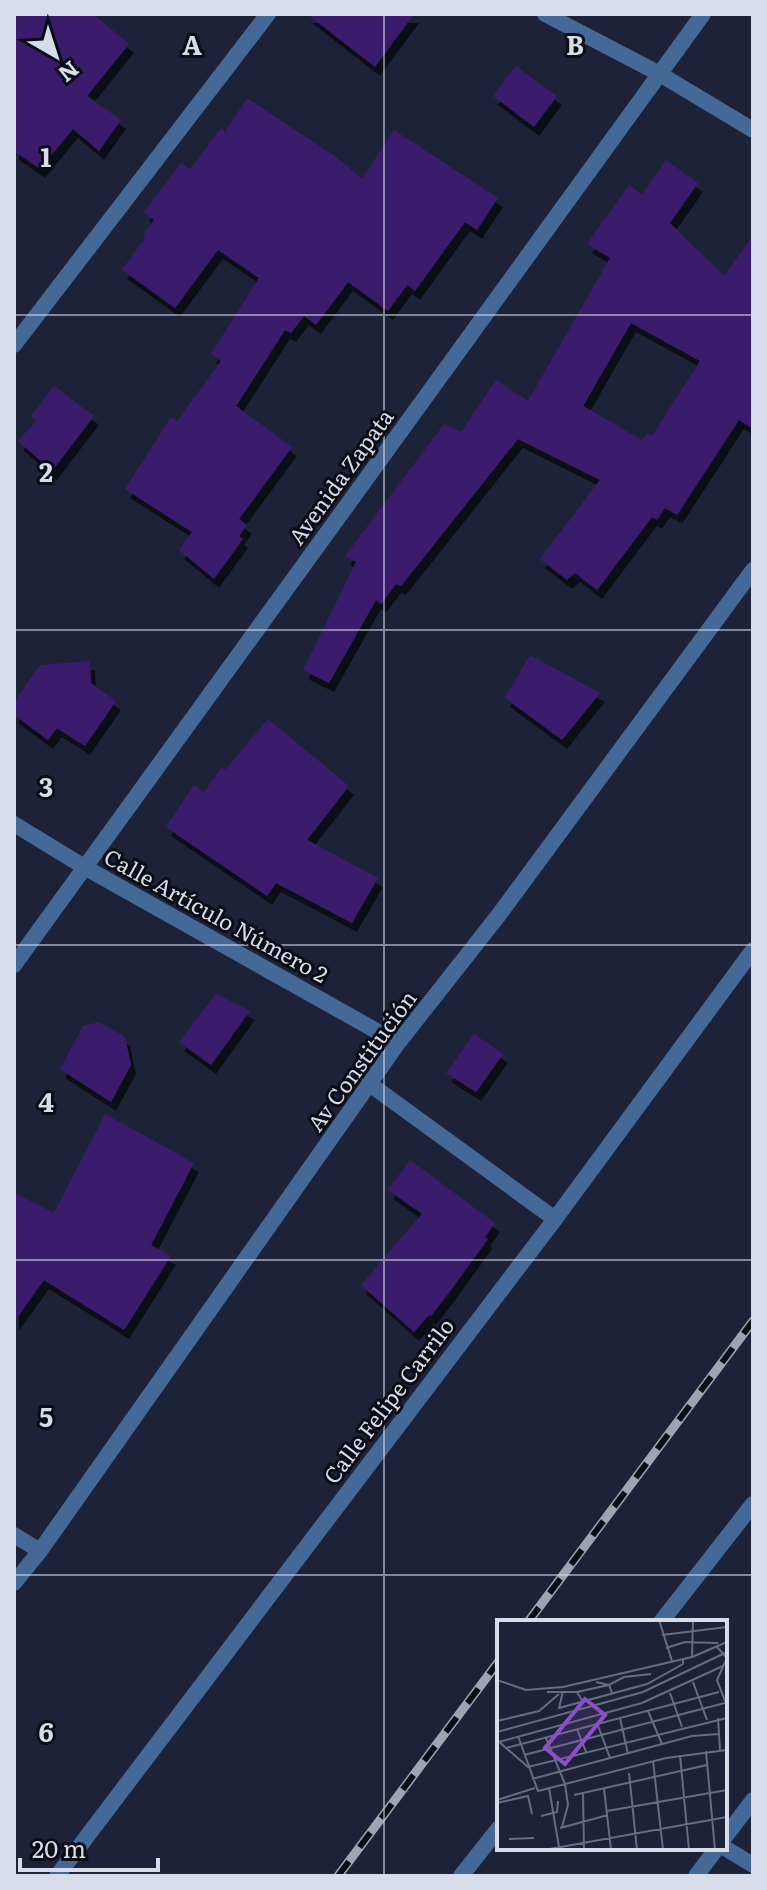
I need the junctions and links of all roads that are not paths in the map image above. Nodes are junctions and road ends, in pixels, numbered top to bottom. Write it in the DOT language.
graph roads {
  1 [pos="268,14"];
  2 [pos="545,14"];
  3 [pos="703,14"];
  4 [pos="658,73"];
  5 [pos="753,130"];
  6 [pos="14,345"];
  7 [pos="753,570"];
  8 [pos="14,824"];
  9 [pos="86,868"];
  10 [pos="753,950"];
  11 [pos="14,965"];
  12 [pos="398,1043"];
  13 [pos="371,1085"];
  14 [pos="555,1219"];
  15 [pos="753,1504"];
  16 [pos="14,1535"];
  17 [pos="40,1551"];
  18 [pos="14,1583"];
  19 [pos="663,1620"];
  20 [pos="753,1800"];
  21 [pos="497,1831"];
  22 [pos="727,1834"];
  23 [pos="727,1849"];
  24 [pos="716,1850"];
  25 [pos="753,1865"];
  26 [pos="57,1876"];
  27 [pos="461,1876"];
  28 [pos="696,1876"];
  1 -- 6 [label="street"];
  2 -- 4 [label="street"];
  3 -- 4 [label="street, Avenida Zapata"];
  4 -- 5 [label="street"];
  4 -- 9 [label="street, Avenida Zapata"];
  7 -- 12 [label="street, Av Constitución"];
  8 -- 9 [label="street, Calle Artículo Número 2"];
  9 -- 11 [label="street, Avenida Zapata"];
  9 -- 12 [label="street, Calle Artículo Número 2"];
  10 -- 14 [label="street, Calle Felipe Carrilo"];
  12 -- 13 [label="street, Av Constitución"];
  13 -- 14 [label="street"];
  13 -- 17 [label="street, Av Constitución"];
  14 -- 26 [label="street, Calle Felipe Carrilo"];
  15 -- 19 [label="street"];
  16 -- 17 [label="street"];
  17 -- 18 [label="street, Av Constitución"];
  20 -- 22 [label="street"];
  21 -- 27 [label="street"];
  23 -- 25 [label="street"];
  24 -- 28 [label="street"];
}
